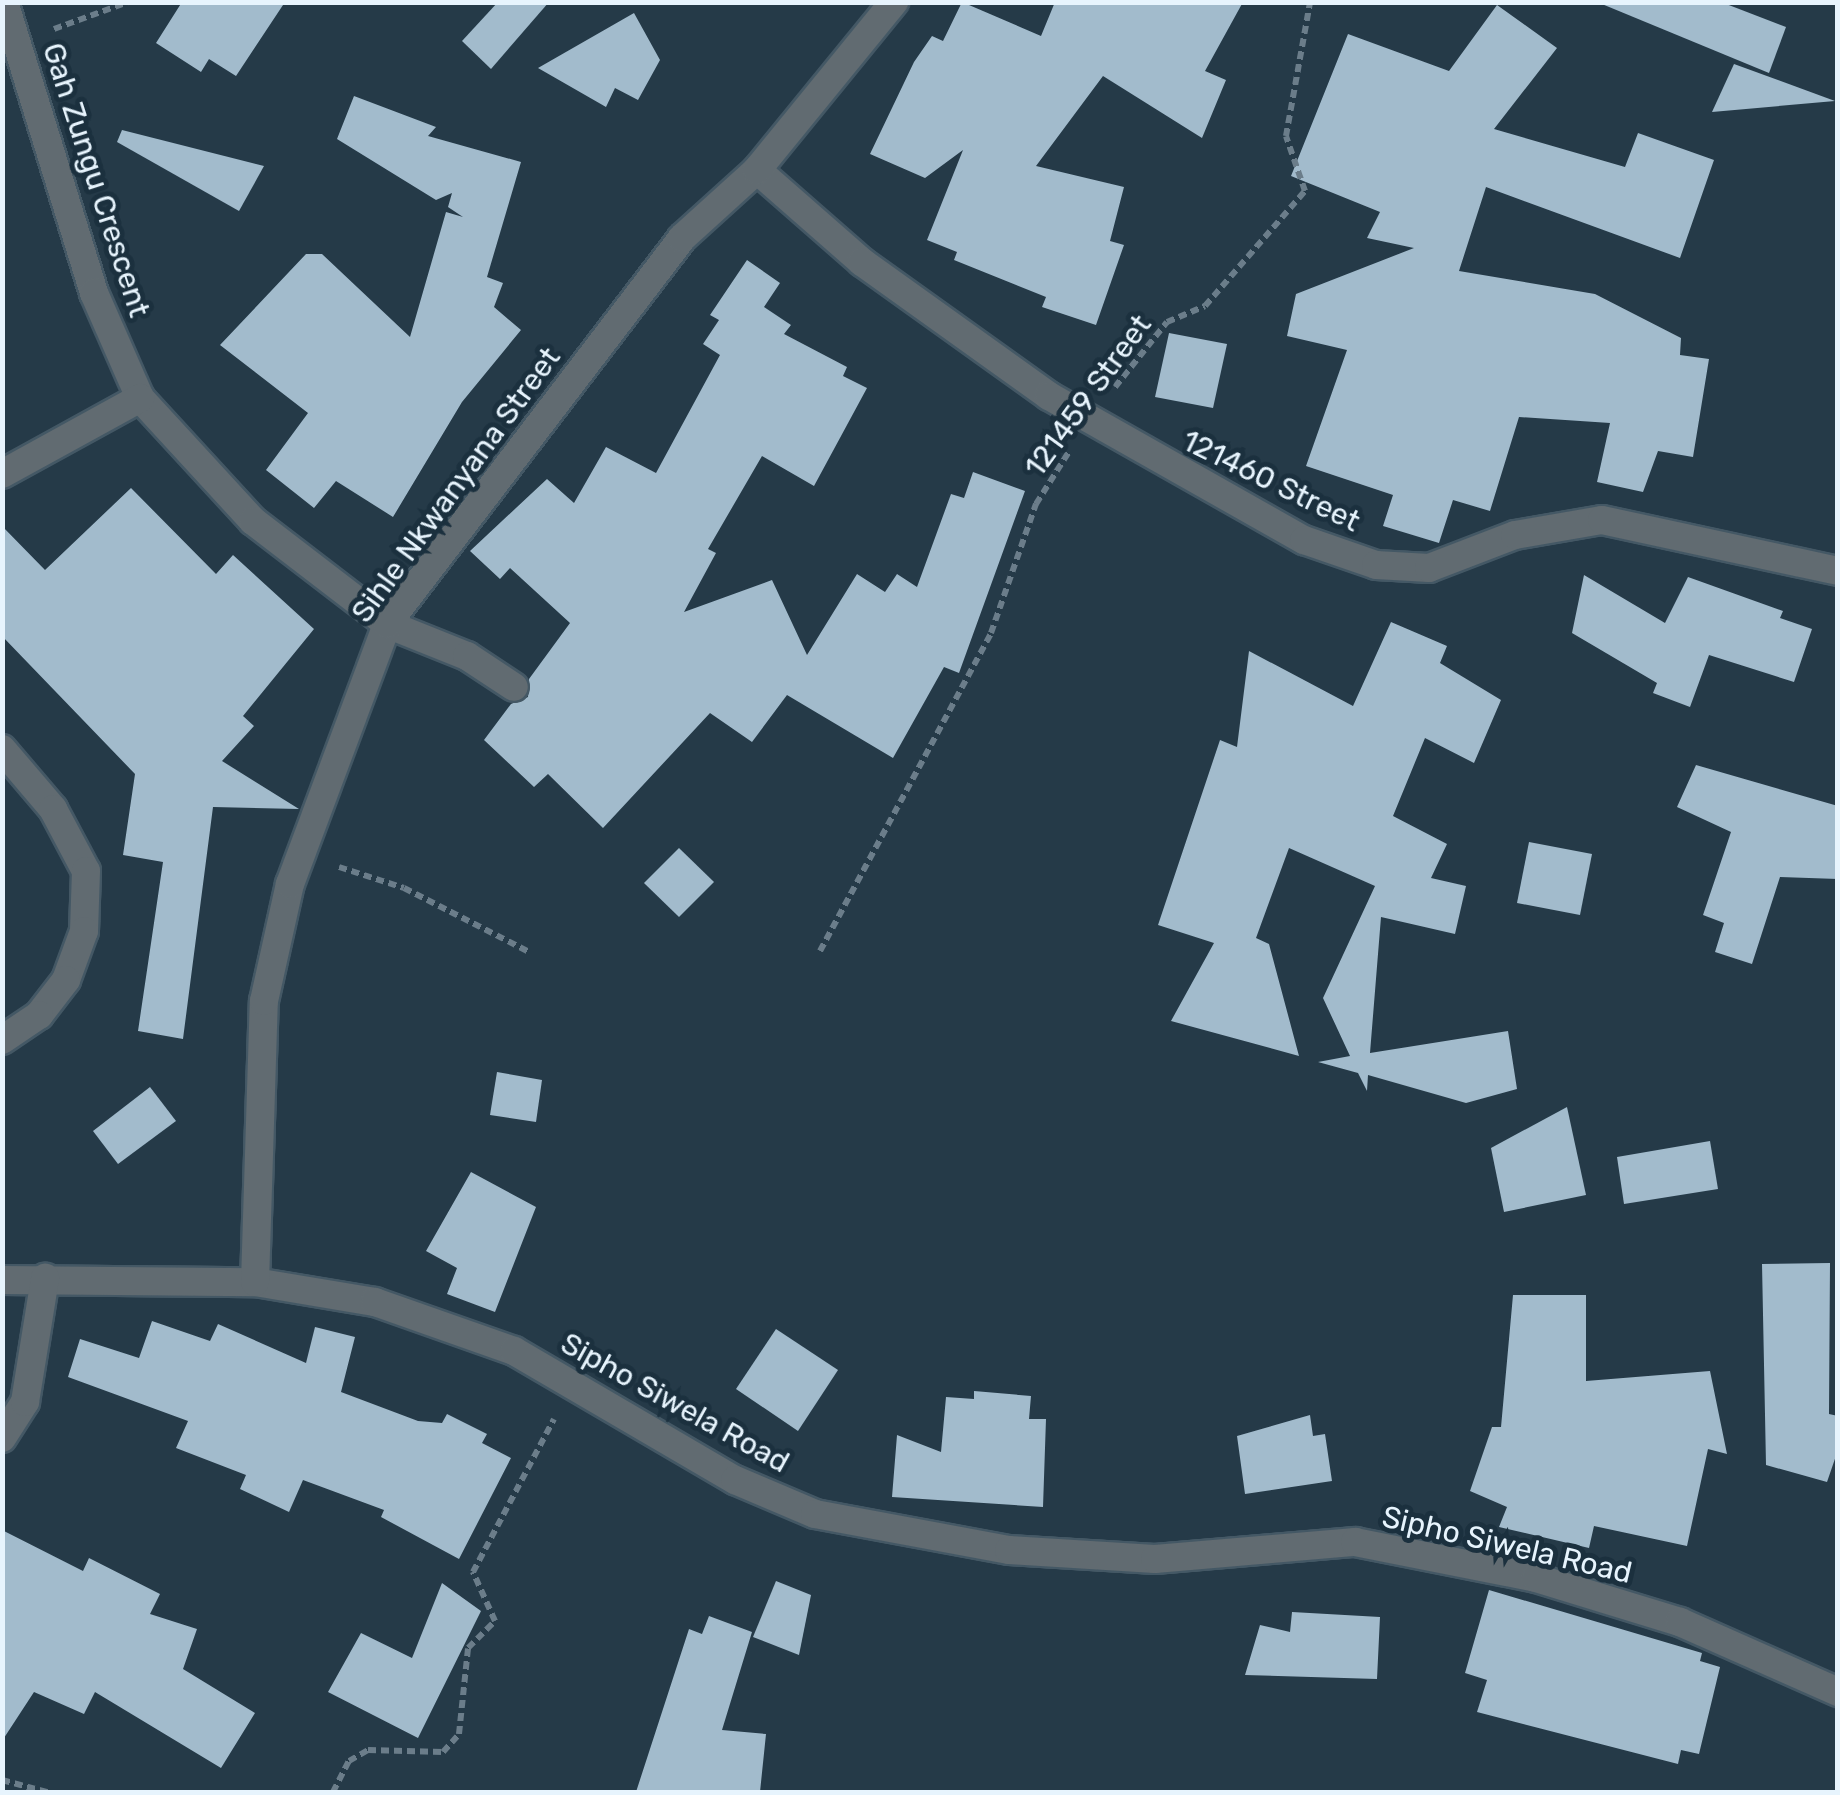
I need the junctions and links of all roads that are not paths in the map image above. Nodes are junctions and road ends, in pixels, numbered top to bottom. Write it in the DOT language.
graph roads {
  1 [pos="4,2"];
  2 [pos="894,2"];
  3 [pos="757,170"];
  4 [pos="140,398"];
  5 [pos="2,474"];
  6 [pos="1838,570"];
  7 [pos="387,624"];
  8 [pos="514,687"];
  9 [pos="2,749"];
  10 [pos="2,1040"];
  11 [pos="44,1278"];
  12 [pos="2,1280"];
  13 [pos="255,1282"];
  14 [pos="2,1438"];
  15 [pos="1838,1692"];
  1 -- 4 [label="street, Gah Zungu Crescent"];
  2 -- 3 [label="street, Sihle Nkwanyana Street"];
  3 -- 6 [label="street, 121460 Street"];
  3 -- 7 [label="street, Sihle Nkwanyana Street"];
  4 -- 5 [label="street"];
  4 -- 7 [label="street, Gah Zungu Crescent"];
  7 -- 8 [label="street, Gah Zungu Crescent"];
  7 -- 13 [label="street, Sihle Nkwanyana Street"];
  9 -- 10 [label="street"];
  11 -- 12 [label="street, Sipho Siwela Road"];
  11 -- 13 [label="street, Sipho Siwela Road"];
  11 -- 14 [label="street"];
  13 -- 15 [label="street, Sipho Siwela Road"];
}
